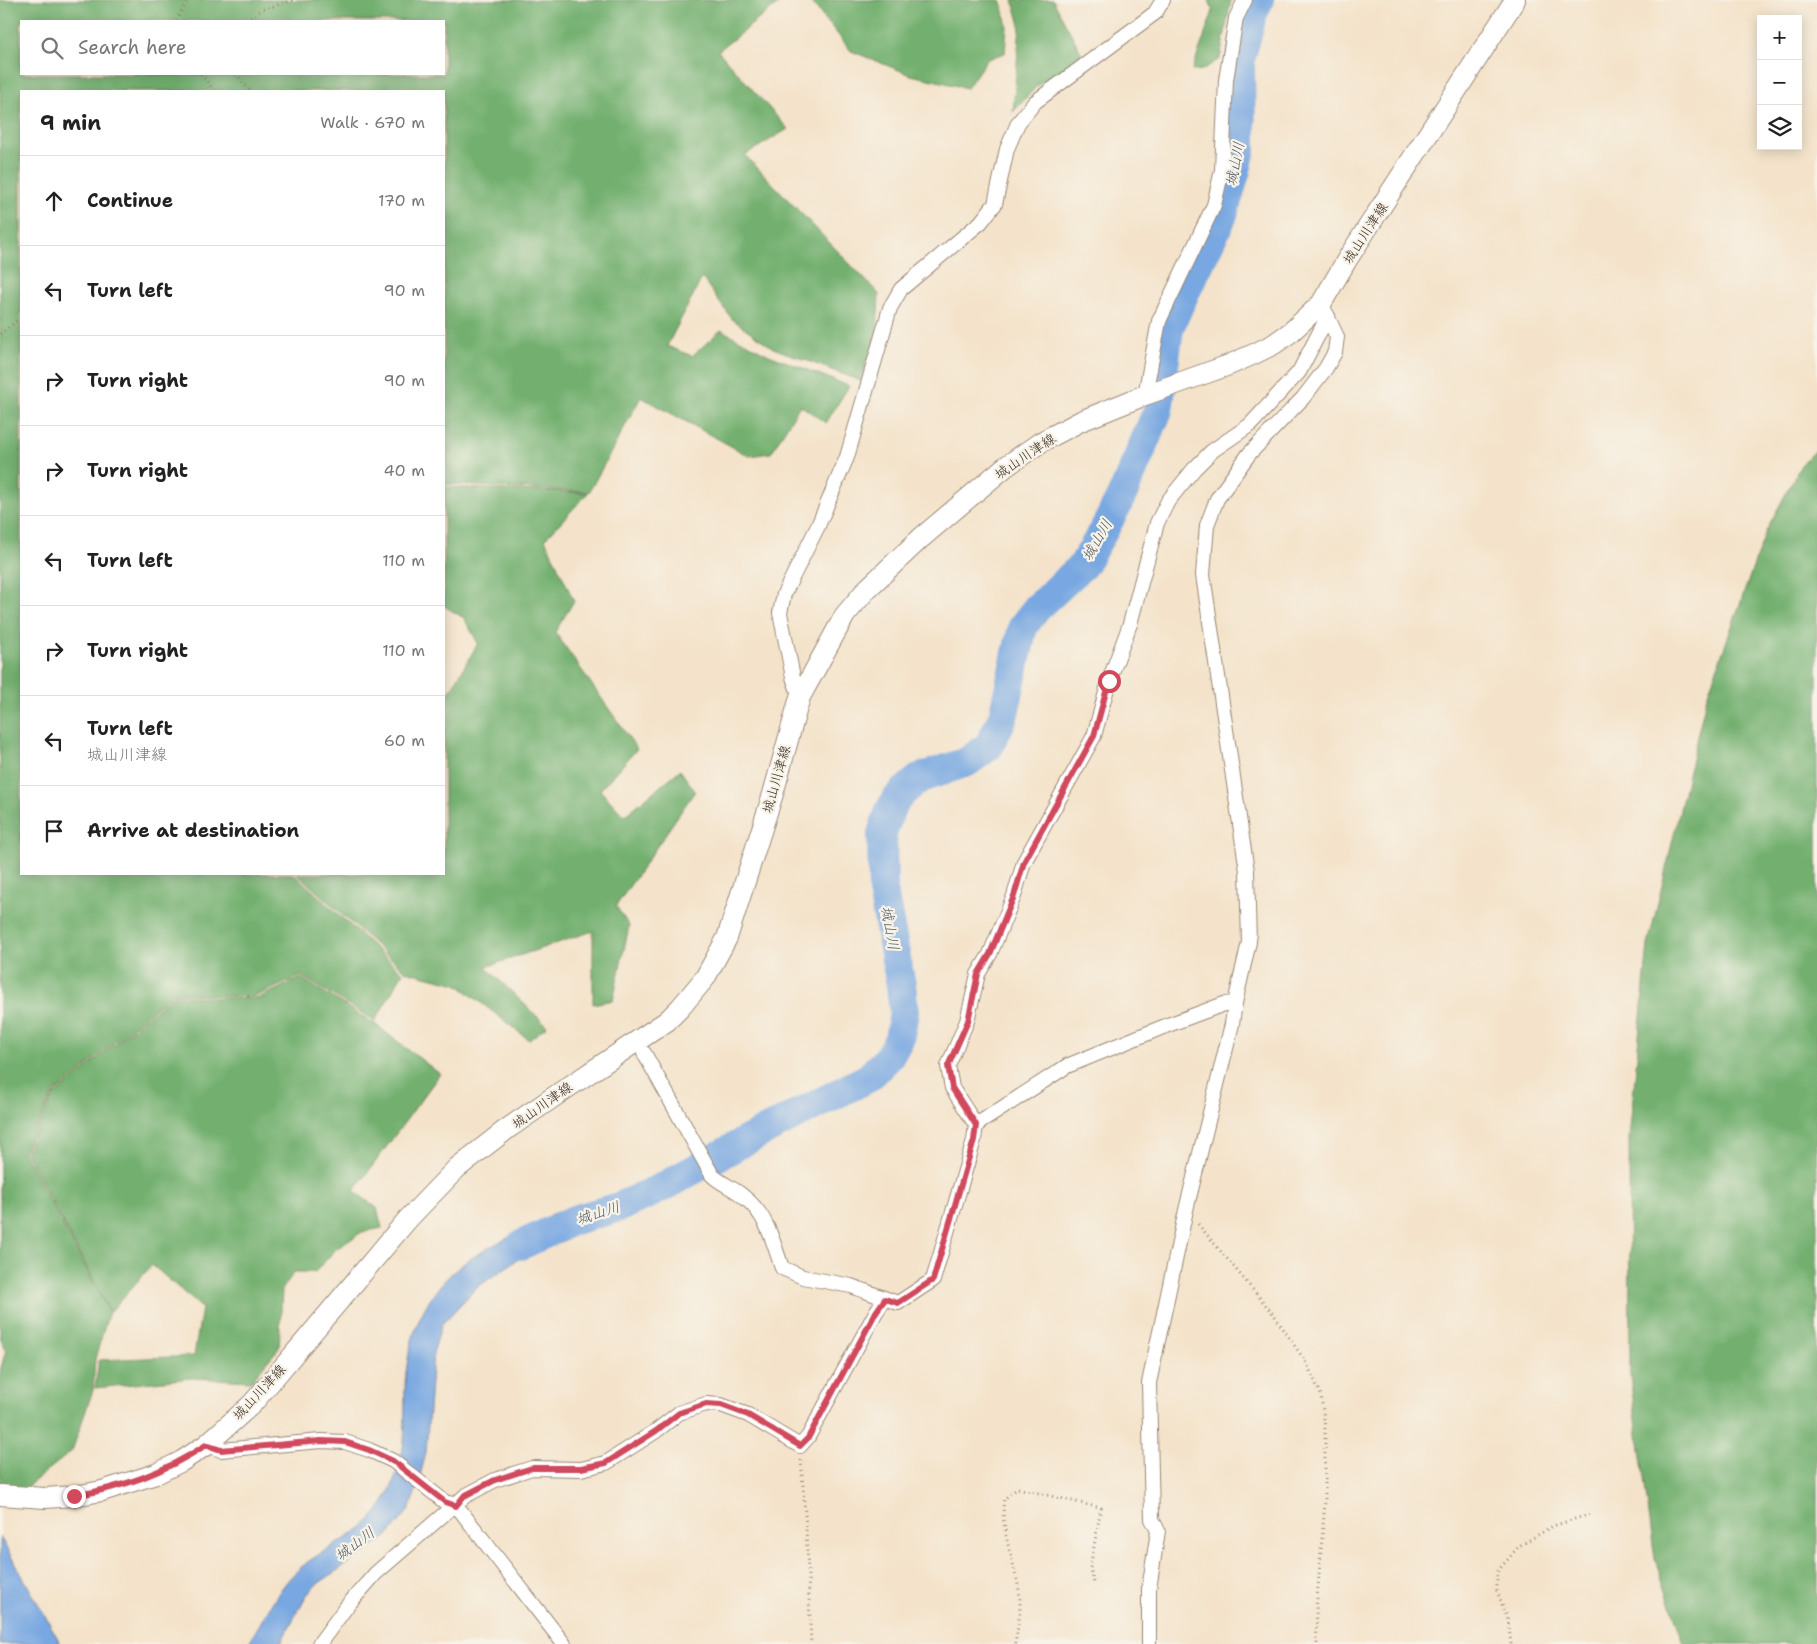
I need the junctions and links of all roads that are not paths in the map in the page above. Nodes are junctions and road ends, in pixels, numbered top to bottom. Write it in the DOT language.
graph roads {
  1 [pos="1163,0"];
  2 [pos="1245,0"];
  3 [pos="1515,0"];
  4 [pos="1324,310"];
  5 [pos="1157,391"];
  6 [pos="800,697"];
  7 [pos="1235,1003"];
  8 [pos="644,1053"];
  9 [pos="976,1125"];
  10 [pos="885,1299"];
  11 [pos="206,1445"];
  12 [pos="0,1495"];
  13 [pos="456,1506"];
  14 [pos="319,1644"];
  15 [pos="564,1644"];
  16 [pos="1149,1644"];
  1 -- 6 [label="street"];
  2 -- 5 [label="street"];
  3 -- 4 [label="main road, 城山川津線"];
  4 -- 5 [label="main road, 城山川津線"];
  4 -- 7 [label="street"];
  4 -- 9 [label="street"];
  5 -- 6 [label="main road, 城山川津線"];
  6 -- 11 [label="main road, 城山川津線"];
  7 -- 9 [label="street"];
  7 -- 16 [label="street"];
  8 -- 10 [label="street"];
  9 -- 10 [label="street"];
  10 -- 13 [label="street"];
  11 -- 12 [label="main road, 城山川津線"];
  11 -- 13 [label="street"];
  13 -- 14 [label="street"];
  13 -- 15 [label="street"];
}
